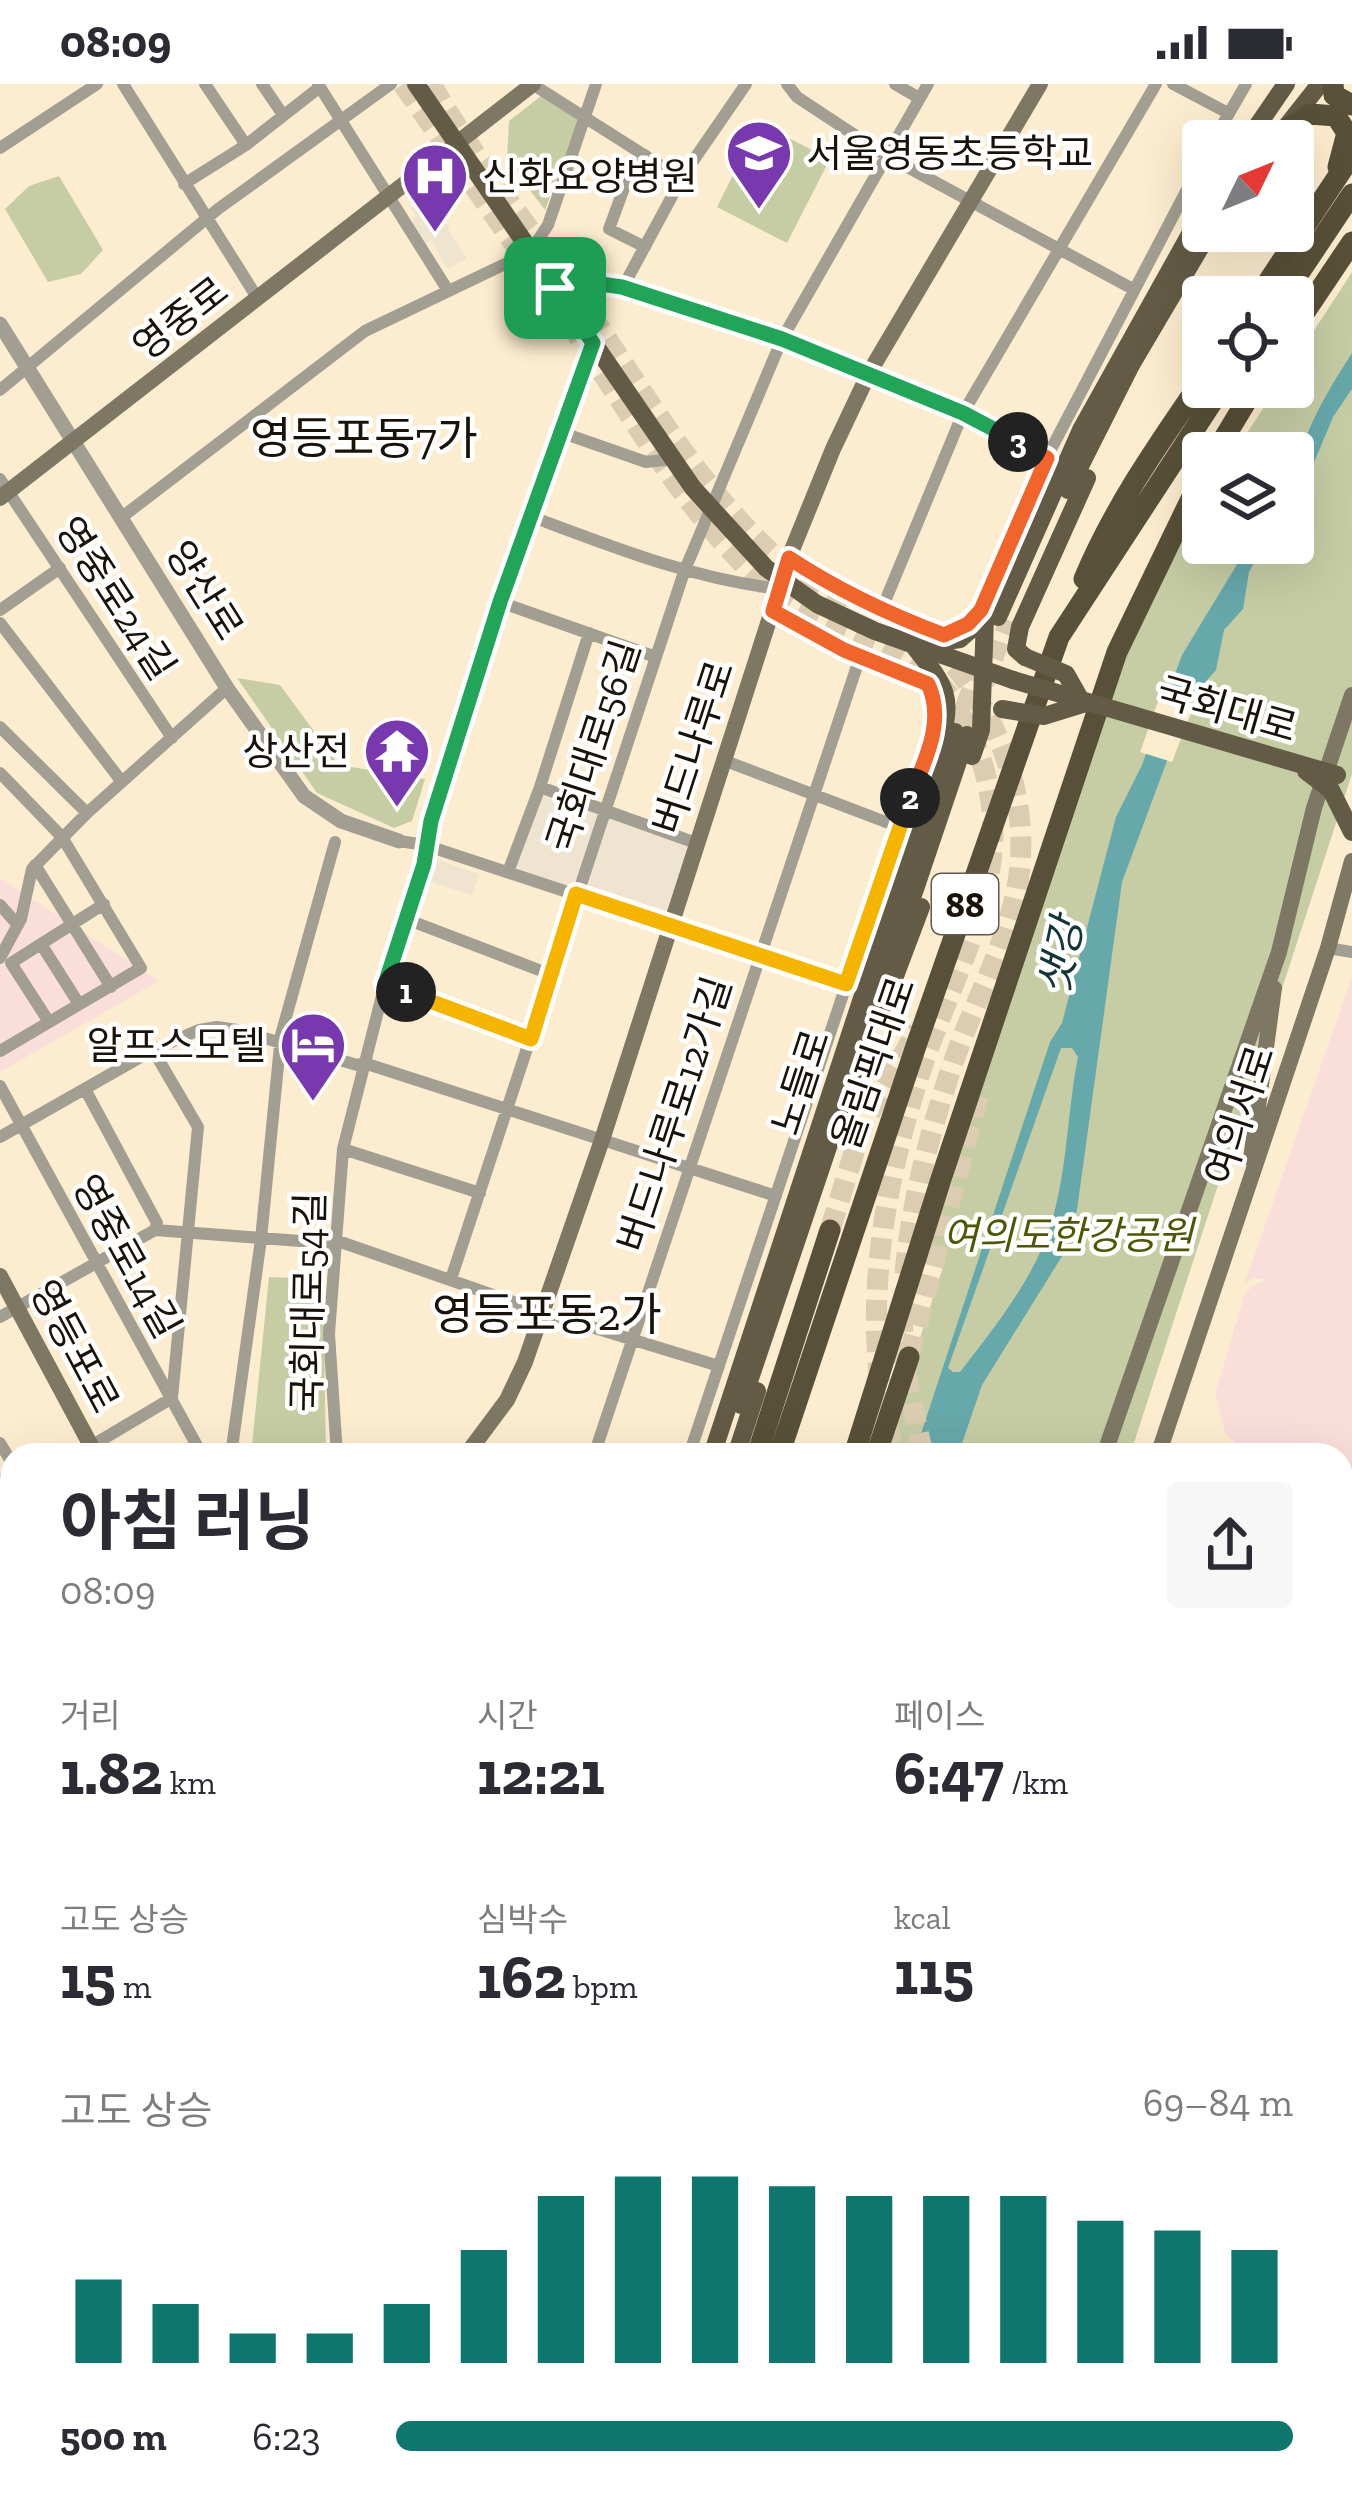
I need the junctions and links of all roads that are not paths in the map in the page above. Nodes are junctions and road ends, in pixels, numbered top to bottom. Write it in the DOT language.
graph roads {
  1 [pos="97,84"];
  2 [pos="123,84"];
  3 [pos="205,84"];
  4 [pos="262,84"];
  5 [pos="391,84"];
  6 [pos="416,84"];
  7 [pos="533,84"];
  8 [pos="596,84"];
  9 [pos="746,84"];
  10 [pos="787,84"];
  11 [pos="895,84"];
  12 [pos="928,84"];
  13 [pos="1040,84"];
  14 [pos="1156,84"];
  15 [pos="1173,84"];
  16 [pos="1246,84"];
  17 [pos="1272,84"];
  18 [pos="1286,84"];
  19 [pos="1304,84"];
  20 [pos="1320,84"];
  21 [pos="1333,84"];
  22 [pos="319,86"];
  23 [pos="919,98"];
  24 [pos="1352,104"];
  25 [pos="1228,113"];
  26 [pos="283,115"];
  27 [pos="584,118"];
  28 [pos="340,120"];
  29 [pos="1224,120"];
  30 [pos="1256,120"];
  31 [pos="1261,120"];
  32 [pos="1285,120"];
  33 [pos="1290,120"];
  34 [pos="1301,120"];
  35 [pos="246,145"];
  36 [pos="457,145"];
  37 [pos="0,148"];
  38 [pos="645,155"];
  39 [pos="885,155"];
  40 [pos="1352,155"];
  41 [pos="682,179"];
  42 [pos="184,184"];
  43 [pos="1341,191"];
  44 [pos="390,196"];
  45 [pos="1182,198"];
  46 [pos="971,202"];
  47 [pos="206,218"];
  48 [pos="1352,242"];
  49 [pos="645,247"];
  50 [pos="1062,248"];
  51 [pos="530,252"];
  52 [pos="1184,252"];
  53 [pos="1195,252"];
  54 [pos="1274,276"];
  55 [pos="1294,276"];
  56 [pos="622,287"];
  57 [pos="555,288"];
  58 [pos="1133,289"];
  59 [pos="447,290"];
  60 [pos="258,299"];
  61 [pos="1314,299"];
  62 [pos="1158,306"];
  63 [pos="0,324"];
  64 [pos="782,339"];
  65 [pos="593,343"];
  66 [pos="28,369"];
  67 [pos="869,373"];
  68 [pos="0,390"];
  69 [pos="1183,408"];
  70 [pos="1208,408"];
  71 [pos="963,413"];
  72 [pos="560,432"];
  73 [pos="72,442"];
  74 [pos="1047,458"];
  75 [pos="673,459"];
  76 [pos="3,489"];
  77 [pos="711,509"];
  78 [pos="530,516"];
  79 [pos="122,517"];
  80 [pos="1182,517"];
  81 [pos="789,558"];
  82 [pos="60,568"];
  83 [pos="684,572"];
  84 [pos="781,585"];
  85 [pos="500,602"];
  86 [pos="0,610"];
  87 [pos="773,611"];
  88 [pos="880,611"];
  89 [pos="1003,620"];
  90 [pos="0,623"];
  91 [pos="589,633"];
  92 [pos="946,637"];
  93 [pos="1059,637"];
  94 [pos="913,645"];
  95 [pos="653,656"];
  96 [pos="860,657"];
  97 [pos="984,670"];
  98 [pos="931,683"];
  99 [pos="227,688"];
  100 [pos="1352,695"];
  101 [pos="1083,704"];
  102 [pos="0,727"];
  103 [pos="962,730"];
  104 [pos="172,738"];
  105 [pos="723,760"];
  106 [pos="0,772"];
  107 [pos="1343,778"];
  108 [pos="122,782"];
  109 [pos="541,788"];
  110 [pos="814,795"];
  111 [pos="602,811"];
  112 [pos="87,813"];
  113 [pos="899,827"];
  114 [pos="1352,832"];
  115 [pos="62,837"];
  116 [pos="399,841"];
  117 [pos="335,842"];
  118 [pos="696,843"];
  119 [pos="425,845"];
  120 [pos="1352,861"];
  121 [pos="35,866"];
  122 [pos="508,872"];
  123 [pos="576,894"];
  124 [pos="104,904"];
  125 [pos="0,905"];
  126 [pos="406,919"];
  127 [pos="10,924"];
  128 [pos="669,924"];
  129 [pos="71,925"];
  130 [pos="41,944"];
  131 [pos="1328,948"];
  132 [pos="1279,952"];
  133 [pos="1352,952"];
  134 [pos="759,955"];
  135 [pos="0,958"];
  136 [pos="553,974"];
  137 [pos="385,984"];
  138 [pos="846,984"];
  139 [pos="111,987"];
  140 [pos="80,1004"];
  141 [pos="49,1022"];
  142 [pos="531,1039"];
  143 [pos="280,1041"];
  144 [pos="153,1050"];
  145 [pos="0,1051"];
  146 [pos="364,1063"];
  147 [pos="0,1086"];
  148 [pos="85,1089"];
  149 [pos="508,1109"];
  150 [pos="21,1126"];
  151 [pos="0,1137"];
  152 [pos="602,1140"];
  153 [pos="343,1150"];
  154 [pos="688,1168"];
  155 [pos="480,1193"];
  156 [pos="776,1196"];
  157 [pos="1246,1198"];
  158 [pos="155,1230"];
  159 [pos="830,1230"];
  160 [pos="188,1233"];
  161 [pos="261,1239"];
  162 [pos="335,1240"];
  163 [pos="97,1262"];
  164 [pos="781,1273"];
  165 [pos="0,1276"];
  166 [pos="452,1280"];
  167 [pos="17,1308"];
  168 [pos="542,1312"];
  169 [pos="0,1317"];
  170 [pos="632,1338"];
  171 [pos="909,1357"];
  172 [pos="719,1366"];
  173 [pos="172,1398"];
  174 [pos="83,1443"];
  175 [pos="101,1443"];
  176 [pos="196,1443"];
  177 [pos="233,1443"];
  178 [pos="336,1443"];
  179 [pos="475,1443"];
  180 [pos="598,1443"];
  181 [pos="692,1443"];
  182 [pos="707,1443"];
  183 [pos="717,1443"];
  184 [pos="728,1443"];
  185 [pos="739,1443"];
  186 [pos="762,1443"];
  187 [pos="783,1443"];
  188 [pos="858,1443"];
  189 [pos="880,1443"];
  190 [pos="1108,1443"];
  191 [pos="1161,1443"];
  1 -- 37 [label="street"];
  2 -- 42 [label="street"];
  3 -- 35 [label="street"];
  4 -- 26 [label="street"];
  5 -- 28 [label="street"];
  6 -- 36 [label="main road"];
  7 -- 27 [label="street"];
  7 -- 36 [label="main road, 영중로"];
  8 -- 27 [label="street"];
  9 -- 41 [label="street"];
  10 -- 39 [label="street"];
  11 -- 23 [label="street"];
  12 -- 23 [label="street, 국회대로56길"];
  13 -- 46 [label="main road, 버드나루로"];
  14 -- 50 [label="street"];
  15 -- 25 [label="street"];
  16 -- 25 [label="street"];
  17 -- 30 [label="main road"];
  18 -- 31 [label="main road"];
  19 -- 32 [label="main road"];
  20 -- 33 [label="main road"];
  21 -- 24 [label="highway"];
  22 -- 26 [label="street"];
  22 -- 28 [label="street"];
  23 -- 39 [label="street, 국회대로56길"];
  25 -- 29 [label="street"];
  26 -- 35 [label="street"];
  27 -- 38 [label="street"];
  27 -- 51 [label="street"];
  28 -- 44 [label="street"];
  28 -- 47 [label="street"];
  34 -- 43 [label="highway"];
  35 -- 42 [label="street"];
  36 -- 44 [label="main road, 영중로"];
  36 -- 51 [label="main road"];
  38 -- 41 [label="street"];
  38 -- 49 [label="street"];
  39 -- 46 [label="street"];
  39 -- 64 [label="street, 국회대로56길"];
  40 -- 43 [label="highway"];
  41 -- 49 [label="street"];
  42 -- 47 [label="street"];
  43 -- 54 [label="highway"];
  43 -- 55 [label="highway"];
  44 -- 59 [label="street"];
  44 -- 60 [label="main road, 영중로"];
  45 -- 58 [label="street"];
  46 -- 50 [label="street"];
  46 -- 67 [label="main road, 버드나루로"];
  47 -- 60 [label="street"];
  47 -- 66 [label="street"];
  48 -- 61 [label="highway"];
  49 -- 56 [label="street"];
  50 -- 58 [label="street"];
  50 -- 71 [label="street"];
  51 -- 57 [label="main road"];
  51 -- 59 [label="street"];
  52 -- 62 [label="main road"];
  53 -- 62 [label="main road"];
  56 -- 57 [label="street"];
  56 -- 64 [label="street"];
  57 -- 65 [label="main road"];
  58 -- 74 [label="street"];
  59 -- 79 [label="street"];
  60 -- 73 [label="main road, 영중로"];
  62 -- 89 [label="main road"];
  63 -- 66 [label="street, 양산로"];
  64 -- 67 [label="street"];
  64 -- 77 [label="street, 국회대로56길"];
  65 -- 72 [label="street, 국회대로54길"];
  65 -- 75 [label="main road"];
  66 -- 68 [label="street"];
  66 -- 73 [label="street, 양산로"];
  67 -- 71 [label="street"];
  67 -- 81 [label="main road, 버드나루로"];
  69 -- 93 [label="highway"];
  70 -- 93 [label="highway, 올림픽대로 / 88"];
  71 -- 74 [label="street"];
  71 -- 88 [label="street"];
  72 -- 75 [label="street"];
  72 -- 78 [label="street, 국회대로54길"];
  73 -- 76 [label="main road, 영중로"];
  73 -- 79 [label="street, 양산로"];
  74 -- 92 [label="street"];
  75 -- 77 [label="main road"];
  76 -- 82 [label="street, 영중로24길"];
  77 -- 83 [label="street, 국회대로56길"];
  77 -- 84 [label="main road"];
  78 -- 83 [label="street"];
  78 -- 85 [label="street, 국회대로54길"];
  79 -- 99 [label="street, 양산로"];
  80 -- 188 [label="highway, 88"];
  81 -- 84 [label="main road, 버드나루로"];
  81 -- 88 [label="main road"];
  82 -- 86 [label="street"];
  82 -- 104 [label="street, 영중로24길"];
  83 -- 84 [label="street"];
  83 -- 95 [label="street, 국회대로56길"];
  84 -- 87 [label="main road, 버드나루로"];
  84 -- 94 [label="main road"];
  85 -- 91 [label="street"];
  85 -- 119 [label="street, 국회대로54길"];
  87 -- 96 [label="main road"];
  87 -- 105 [label="main road, 버드나루로"];
  88 -- 92 [label="main road"];
  89 -- 94 [label="main road"];
  89 -- 97 [label="main road"];
  89 -- 97 [label="main road"];
  89 -- 101 [label="main road, bridge"];
  90 -- 108 [label="street"];
  91 -- 95 [label="street"];
  91 -- 109 [label="street"];
  93 -- 187 [label="highway, 올림픽대로 / 88"];
  94 -- 97 [label="main road"];
  94 -- 103 [label="main road"];
  95 -- 111 [label="street, 국회대로56길"];
  96 -- 98 [label="main road"];
  96 -- 110 [label="street, 버드나루로12가길"];
  97 -- 101 [label="main road, 국회대로, bridge"];
  97 -- 103 [label="main road"];
  98 -- 113 [label="street"];
  99 -- 104 [label="street"];
  99 -- 116 [label="street, 양산로"];
  100 -- 132 [label="main road"];
  101 -- 103 [label="main road, bridge"];
  101 -- 107 [label="main road, 국회대로, bridge"];
  102 -- 112 [label="street"];
  103 -- 164 [label="main road, 노들로"];
  103 -- 164 [label="main road, 노들로"];
  104 -- 108 [label="street"];
  105 -- 110 [label="street"];
  105 -- 118 [label="main road, 버드나루로"];
  106 -- 115 [label="street"];
  107 -- 114 [label="main road"];
  108 -- 112 [label="street"];
  109 -- 111 [label="street"];
  109 -- 122 [label="street"];
  110 -- 113 [label="street"];
  110 -- 134 [label="street, 버드나루로12가길"];
  111 -- 118 [label="street"];
  111 -- 123 [label="street, 국회대로56길"];
  112 -- 115 [label="street"];
  113 -- 138 [label="street"];
  115 -- 121 [label="street"];
  115 -- 124 [label="street"];
  116 -- 119 [label="street"];
  117 -- 143 [label="street"];
  118 -- 128 [label="main road, 버드나루로"];
  119 -- 122 [label="street"];
  119 -- 126 [label="street, 국회대로54길"];
  120 -- 131 [label="main road, 여의서로"];
  121 -- 127 [label="street"];
  121 -- 129 [label="street"];
  122 -- 123 [label="street"];
  123 -- 128 [label="street"];
  123 -- 136 [label="street, 국회대로56길"];
  124 -- 129 [label="street"];
  124 -- 139 [label="street"];
  125 -- 127 [label="street"];
  126 -- 136 [label="street"];
  126 -- 137 [label="street, 국회대로54길"];
  127 -- 135 [label="street"];
  128 -- 134 [label="street"];
  128 -- 152 [label="main road, 버드나루로"];
  129 -- 130 [label="street"];
  129 -- 139 [label="street"];
  130 -- 140 [label="street"];
  130 -- 141 [label="street"];
  131 -- 133 [label="street"];
  131 -- 157 [label="main road, 여의서로"];
  132 -- 157 [label="main road"];
  132 -- 190 [label="main road"];
  134 -- 138 [label="street"];
  134 -- 154 [label="street, 버드나루로12가길"];
  136 -- 142 [label="street, 국회대로56길"];
  137 -- 142 [label="street"];
  137 -- 146 [label="street, 국회대로54길"];
  138 -- 156 [label="street"];
  139 -- 140 [label="street"];
  140 -- 141 [label="street"];
  141 -- 145 [label="street"];
  142 -- 149 [label="street, 국회대로56길"];
  143 -- 144 [label="street"];
  143 -- 146 [label="street"];
  143 -- 161 [label="street"];
  144 -- 148 [label="street"];
  144 -- 160 [label="street"];
  146 -- 149 [label="street"];
  146 -- 153 [label="street, 국회대로54길"];
  147 -- 150 [label="street, 영중로14길"];
  148 -- 150 [label="street"];
  148 -- 158 [label="street"];
  149 -- 152 [label="street"];
  149 -- 155 [label="street, 국회대로56길"];
  150 -- 151 [label="street"];
  150 -- 163 [label="street, 영중로14길"];
  152 -- 154 [label="street"];
  152 -- 168 [label="main road, 버드나루로"];
  153 -- 155 [label="street, 국회대로54길"];
  153 -- 162 [label="street, 국회대로54길"];
  154 -- 156 [label="street"];
  154 -- 170 [label="street, 버드나루로12가길"];
  155 -- 166 [label="street, 국회대로56길"];
  156 -- 172 [label="street"];
  157 -- 191 [label="main road, 여의서로"];
  158 -- 160 [label="street"];
  158 -- 163 [label="street"];
  159 -- 186 [label="highway"];
  160 -- 161 [label="street"];
  160 -- 173 [label="street"];
  161 -- 162 [label="street"];
  161 -- 177 [label="street"];
  162 -- 166 [label="street"];
  162 -- 178 [label="street, 국회대로54길"];
  163 -- 167 [label="street"];
  163 -- 173 [label="street, 영중로14길"];
  164 -- 182 [label="main road"];
  164 -- 183 [label="main road, 노들로"];
  164 -- 184 [label="main road, 노들로"];
  164 -- 185 [label="main road"];
  165 -- 167 [label="main road, 영등포로"];
  166 -- 168 [label="street"];
  167 -- 169 [label="street"];
  167 -- 174 [label="main road, 영등포로"];
  168 -- 170 [label="street"];
  168 -- 179 [label="main road, 버드나루로"];
  170 -- 172 [label="street"];
  170 -- 180 [label="street, 버드나루로12가길"];
  171 -- 189 [label="highway"];
  172 -- 181 [label="street"];
  173 -- 175 [label="street"];
  173 -- 176 [label="street, 영중로14길"];
}
